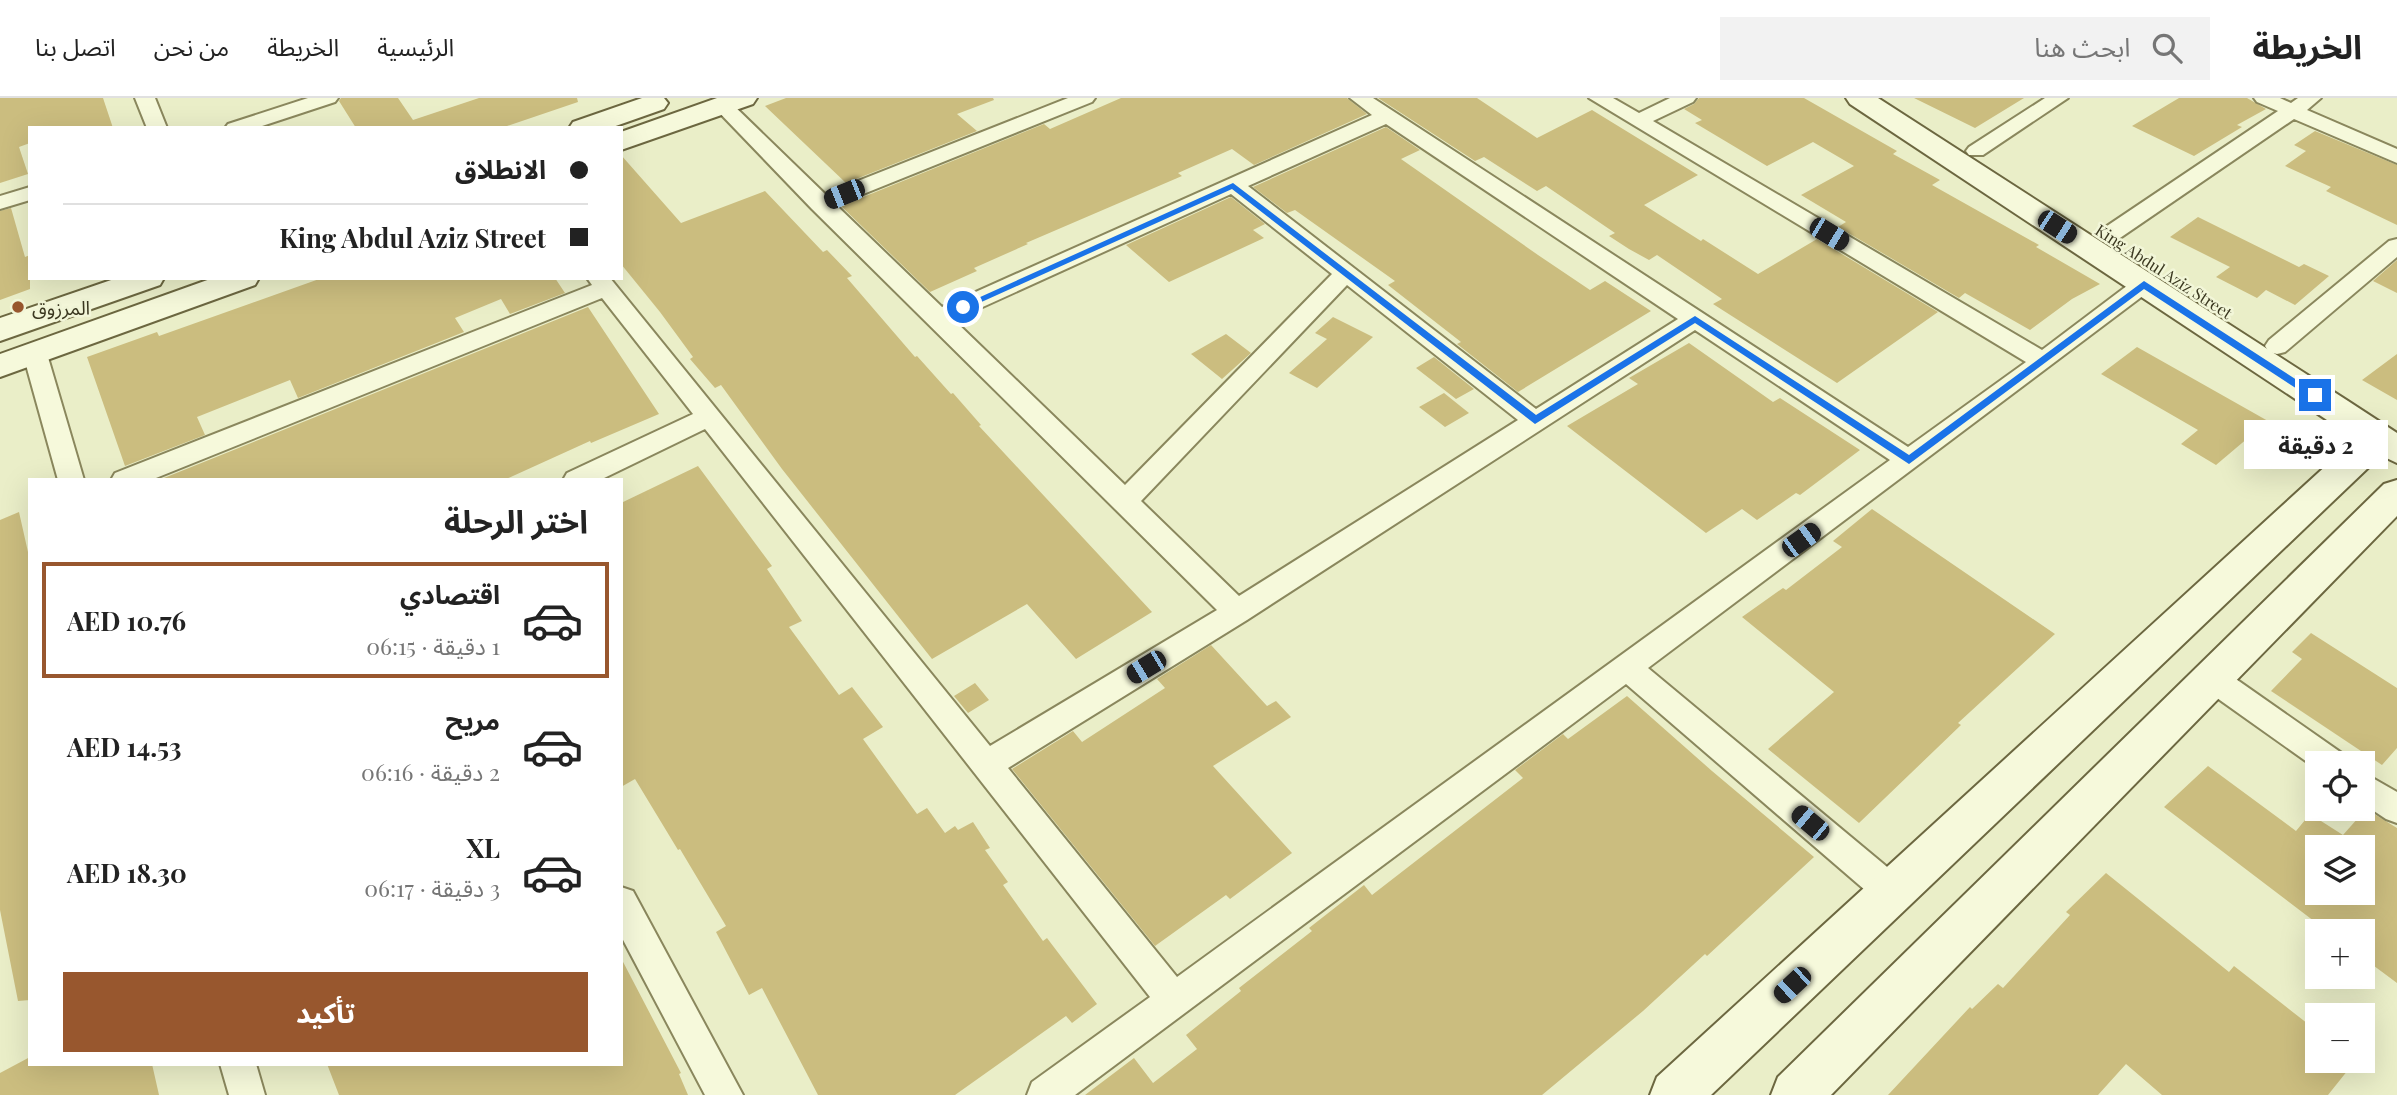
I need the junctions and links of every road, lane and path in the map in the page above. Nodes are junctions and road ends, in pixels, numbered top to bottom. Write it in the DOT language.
graph roads {
  1 [pos="145,98"];
  2 [pos="328,98"];
  3 [pos="669,98"];
  4 [pos="1085,98"];
  5 [pos="1360,98"];
  6 [pos="1599,98"];
  7 [pos="1686,98"];
  8 [pos="1860,98"];
  9 [pos="1894,98"];
  10 [pos="2058,98"];
  11 [pos="2264,98"];
  12 [pos="2311,98"];
  13 [pos="732,102"];
  14 [pos="2293,111"];
  15 [pos="1387,116"];
  16 [pos="1638,121"];
  17 [pos="156,126"];
  18 [pos="241,126"];
  19 [pos="589,126"];
  20 [pos="623,141"];
  21 [pos="1976,151"];
  22 [pos="2397,157"];
  23 [pos="1233,185"];
  24 [pos="28,194"];
  25 [pos="0,203"];
  26 [pos="820,204"];
  27 [pos="2109,235"];
  28 [pos="2397,246"];
  29 [pos="1346,274"];
  30 [pos="143,280"];
  31 [pos="238,280"];
  32 [pos="602,283"];
  33 [pos="2144,284"];
  34 [pos="938,318"];
  35 [pos="1695,319"];
  36 [pos="0,330"];
  37 [pos="2277,345"];
  38 [pos="35,354"];
  39 [pos="2043,361"];
  40 [pos="0,366"];
  41 [pos="2336,409"];
  42 [pos="709,417"];
  43 [pos="1535,421"];
  44 [pos="2397,424"];
  45 [pos="2397,450"];
  46 [pos="1909,460"];
  47 [pos="70,478"];
  48 [pos="129,478"];
  49 [pos="580,478"];
  50 [pos="2397,494"];
  51 [pos="1125,501"];
  52 [pos="1237,612"];
  53 [pos="1627,667"];
  54 [pos="2213,679"];
  55 [pos="2315,751"];
  56 [pos="986,765"];
  57 [pos="2375,794"];
  58 [pos="2397,809"];
  59 [pos="1892,892"];
  60 [pos="623,906"];
  61 [pos="1174,1000"];
  62 [pos="239,1066"];
  63 [pos="247,1095"];
  64 [pos="725,1095"];
  65 [pos="1045,1095"];
  66 [pos="1675,1095"];
  67 [pos="1796,1095"];
  1 -- 17 [label="street"];
  2 -- 18 [label="street"];
  3 -- 19 [label="street"];
  4 -- 26 [label="street"];
  5 -- 15 [label="street"];
  6 -- 16 [label="street"];
  7 -- 16 [label="street"];
  8 -- 33 [label="street, King Abdul Aziz Street"];
  9 -- 21 [label="street, King Abdul Aziz Street"];
  10 -- 21 [label="street"];
  11 -- 14 [label="street"];
  12 -- 14 [label="street"];
  13 -- 20 [label="street"];
  13 -- 26 [label="street"];
  14 -- 22 [label="street"];
  14 -- 27 [label="street"];
  15 -- 23 [label="street"];
  15 -- 35 [label="street"];
  16 -- 39 [label="street"];
  21 -- 27 [label="street, King Abdul Aziz Street"];
  23 -- 29 [label="street"];
  23 -- 34 [label="street"];
  24 -- 25 [label="street"];
  26 -- 34 [label="street"];
  27 -- 37 [label="street, King Abdul Aziz Street"];
  28 -- 37 [label="street"];
  29 -- 43 [label="street"];
  29 -- 51 [label="street"];
  30 -- 36 [label="street"];
  31 -- 38 [label="street"];
  32 -- 42 [label="street"];
  32 -- 48 [label="street"];
  33 -- 39 [label="street"];
  33 -- 41 [label="street, King Abdul Aziz Street"];
  34 -- 51 [label="street"];
  35 -- 43 [label="street"];
  35 -- 46 [label="street"];
  37 -- 44 [label="street, King Abdul Aziz Street"];
  38 -- 40 [label="street"];
  38 -- 47 [label="street"];
  39 -- 46 [label="street"];
  41 -- 45 [label="street, King Abdul Aziz Street"];
  41 -- 59 [label="street"];
  42 -- 49 [label="street"];
  42 -- 56 [label="street"];
  43 -- 52 [label="street"];
  46 -- 53 [label="street"];
  50 -- 54 [label="street"];
  51 -- 52 [label="street"];
  52 -- 56 [label="street"];
  53 -- 59 [label="street"];
  53 -- 61 [label="street"];
  54 -- 55 [label="street"];
  54 -- 67 [label="street"];
  56 -- 61 [label="street"];
  57 -- 58 [label="street"];
  59 -- 66 [label="street"];
  60 -- 64 [label="street"];
  61 -- 65 [label="street"];
  62 -- 63 [label="street"];
}
